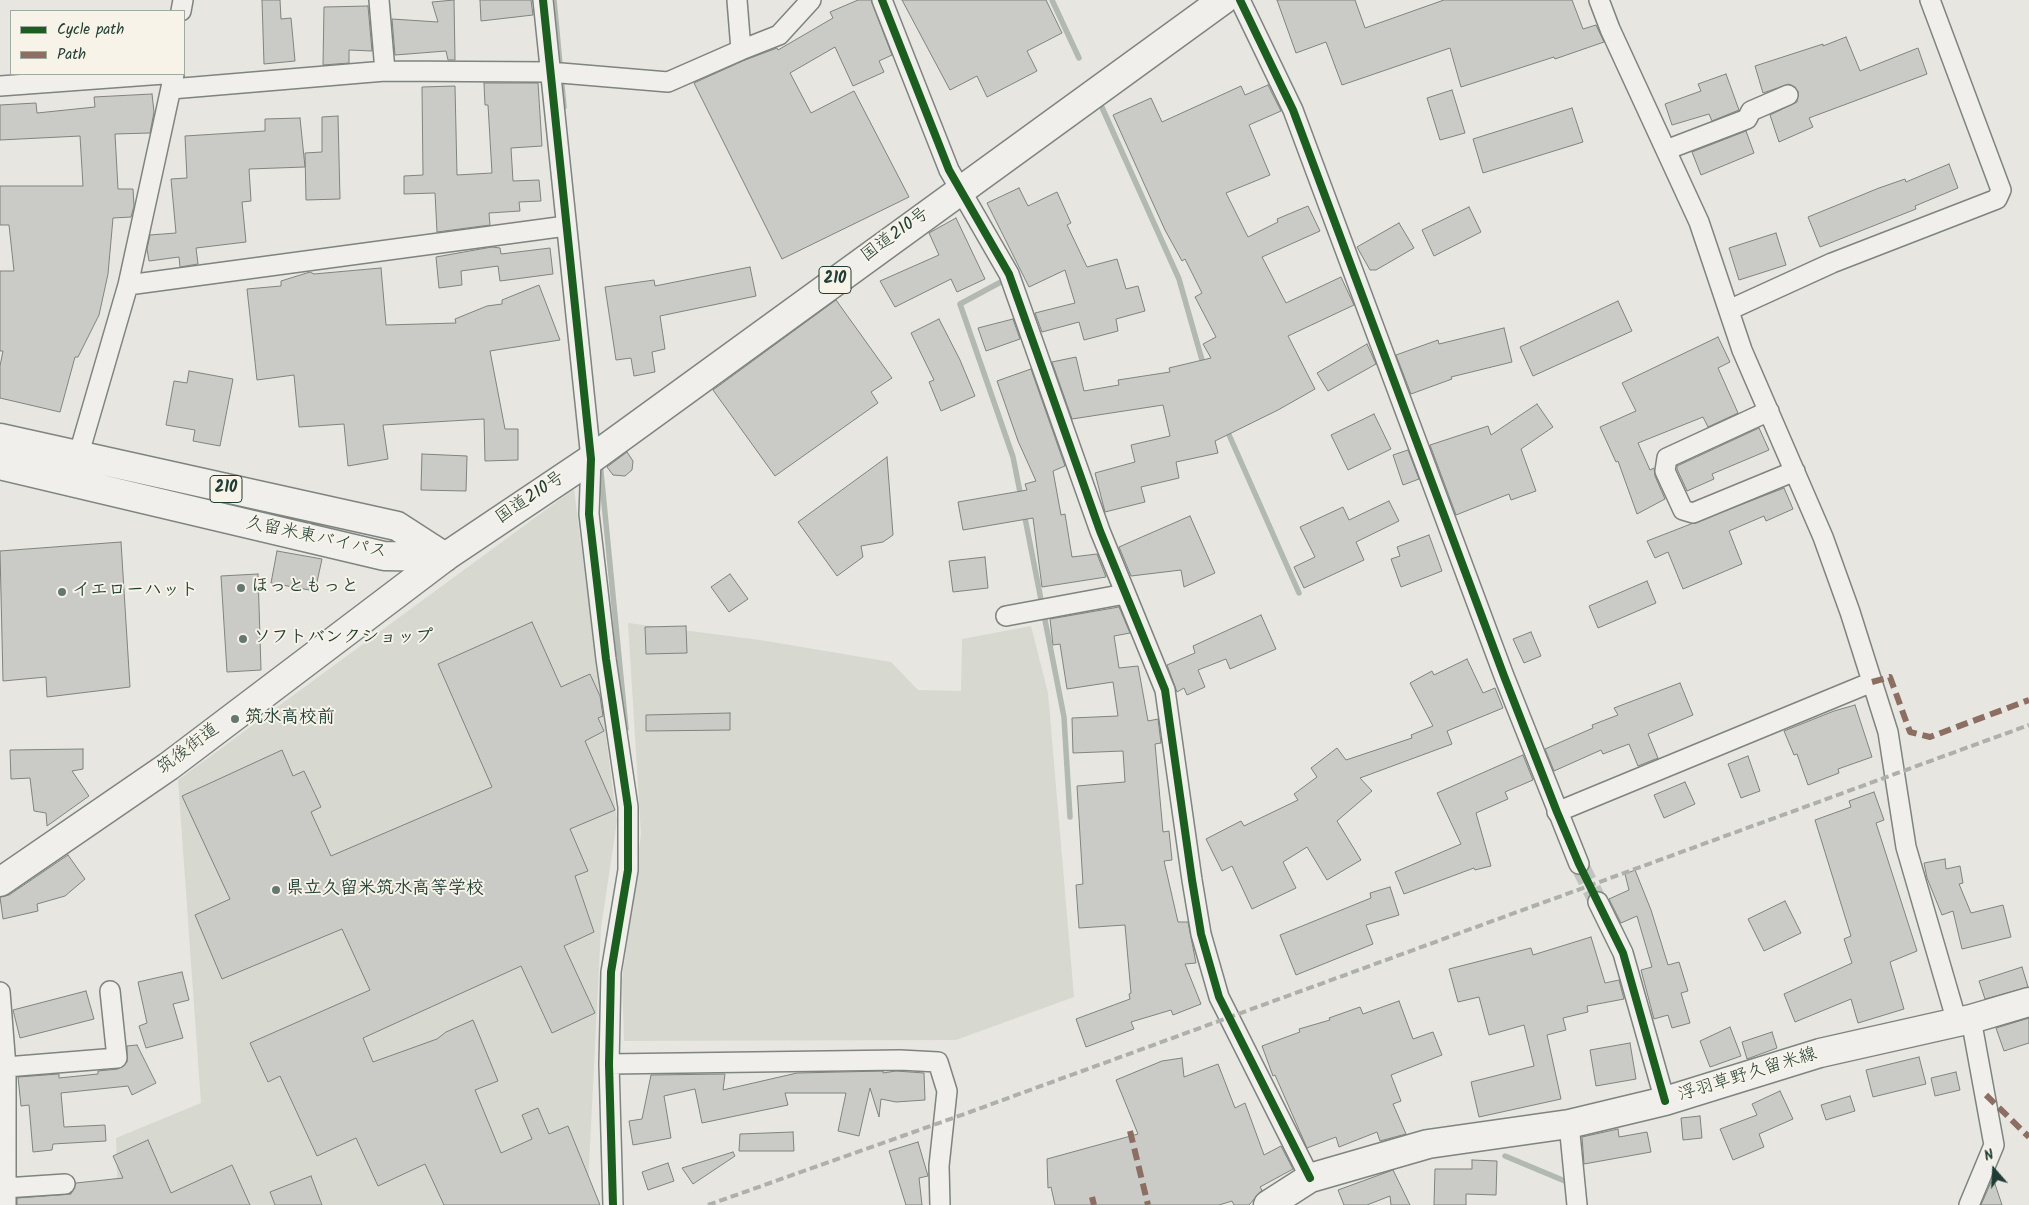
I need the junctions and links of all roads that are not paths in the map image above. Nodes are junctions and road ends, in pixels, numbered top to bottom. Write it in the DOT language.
graph roads {
  1 [pos="380,0"];
  2 [pos="543,0"];
  3 [pos="737,0"];
  4 [pos="811,0"];
  5 [pos="882,0"];
  6 [pos="1223,0"];
  7 [pos="1240,0"];
  8 [pos="1599,0"];
  9 [pos="1930,0"];
  10 [pos="742,50"];
  11 [pos="385,71"];
  12 [pos="549,72"];
  13 [pos="170,79"];
  14 [pos="0,86"];
  15 [pos="1788,95"];
  16 [pos="1666,150"];
  17 [pos="961,189"];
  18 [pos="566,226"];
  19 [pos="128,285"];
  20 [pos="1729,310"];
  21 [pos="1769,411"];
  22 [pos="0,438"];
  23 [pos="78,456"];
  24 [pos="591,459"];
  25 [pos="0,465"];
  26 [pos="1795,471"];
  27 [pos="72,483"];
  28 [pos="445,557"];
  29 [pos="1125,594"];
  30 [pos="1006,616"];
  31 [pos="1872,682"];
  32 [pos="1557,812"];
  33 [pos="1580,864"];
  34 [pos="0,882"];
  35 [pos="1598,902"];
  36 [pos="110,991"];
  37 [pos="0,992"];
  38 [pos="2029,1002"];
  39 [pos="1964,1020"];
  40 [pos="609,1064"];
  41 [pos="6,1068"];
  42 [pos="1665,1101"];
  43 [pos="1568,1124"];
  44 [pos="1310,1178"];
  45 [pos="65,1184"];
  46 [pos="6,1197"];
  47 [pos="613,1205"];
  48 [pos="940,1205"];
  49 [pos="1268,1205"];
  50 [pos="1577,1205"];
  51 [pos="1968,1205"];
  1 -- 11 [label="street"];
  2 -- 12 [label="street"];
  3 -- 10 [label="street"];
  4 -- 10 [label="street"];
  5 -- 17 [label="street"];
  6 -- 17 [label="main road, 国道210号 / 210"];
  7 -- 32 [label="street"];
  8 -- 16 [label="street"];
  9 -- 20 [label="street"];
  10 -- 12 [label="street"];
  11 -- 12 [label="street"];
  11 -- 13 [label="street"];
  12 -- 18 [label="street"];
  13 -- 14 [label="street"];
  13 -- 19 [label="street"];
  15 -- 16 [label="street"];
  16 -- 20 [label="street"];
  17 -- 24 [label="main road, 国道210号 / 210"];
  17 -- 29 [label="street"];
  18 -- 19 [label="street"];
  18 -- 24 [label="street"];
  19 -- 23 [label="street"];
  20 -- 21 [label="street"];
  21 -- 26 [label="street"];
  21 -- 26 [label="street"];
  22 -- 23 [label="main road, 久留米東バイパス / 210"];
  23 -- 27 [label="street"];
  23 -- 28 [label="main road, 久留米東バイパス / 210"];
  24 -- 28 [label="main road, 国道210号 / 210"];
  24 -- 40 [label="street"];
  25 -- 27 [label="main road, 久留米東バイパス / 210"];
  26 -- 31 [label="street"];
  27 -- 28 [label="main road, 久留米東バイパス / 210"];
  28 -- 34 [label="main road, 筑後街道"];
  29 -- 30 [label="street"];
  29 -- 44 [label="street"];
  31 -- 32 [label="street"];
  31 -- 39 [label="street"];
  32 -- 33 [label="street"];
  35 -- 42 [label="street"];
  36 -- 41 [label="street"];
  37 -- 41 [label="street"];
  38 -- 39 [label="main road, 浮羽草野久留米線"];
  39 -- 42 [label="main road, 浮羽草野久留米線"];
  39 -- 51 [label="street"];
  40 -- 47 [label="street"];
  40 -- 48 [label="street"];
  41 -- 46 [label="street"];
  42 -- 43 [label="main road, 浮羽草野久留米線"];
  43 -- 44 [label="main road, 浮羽草野久留米線"];
  43 -- 50 [label="street"];
  44 -- 49 [label="main road, 浮羽草野久留米線"];
  45 -- 46 [label="street"];
}
